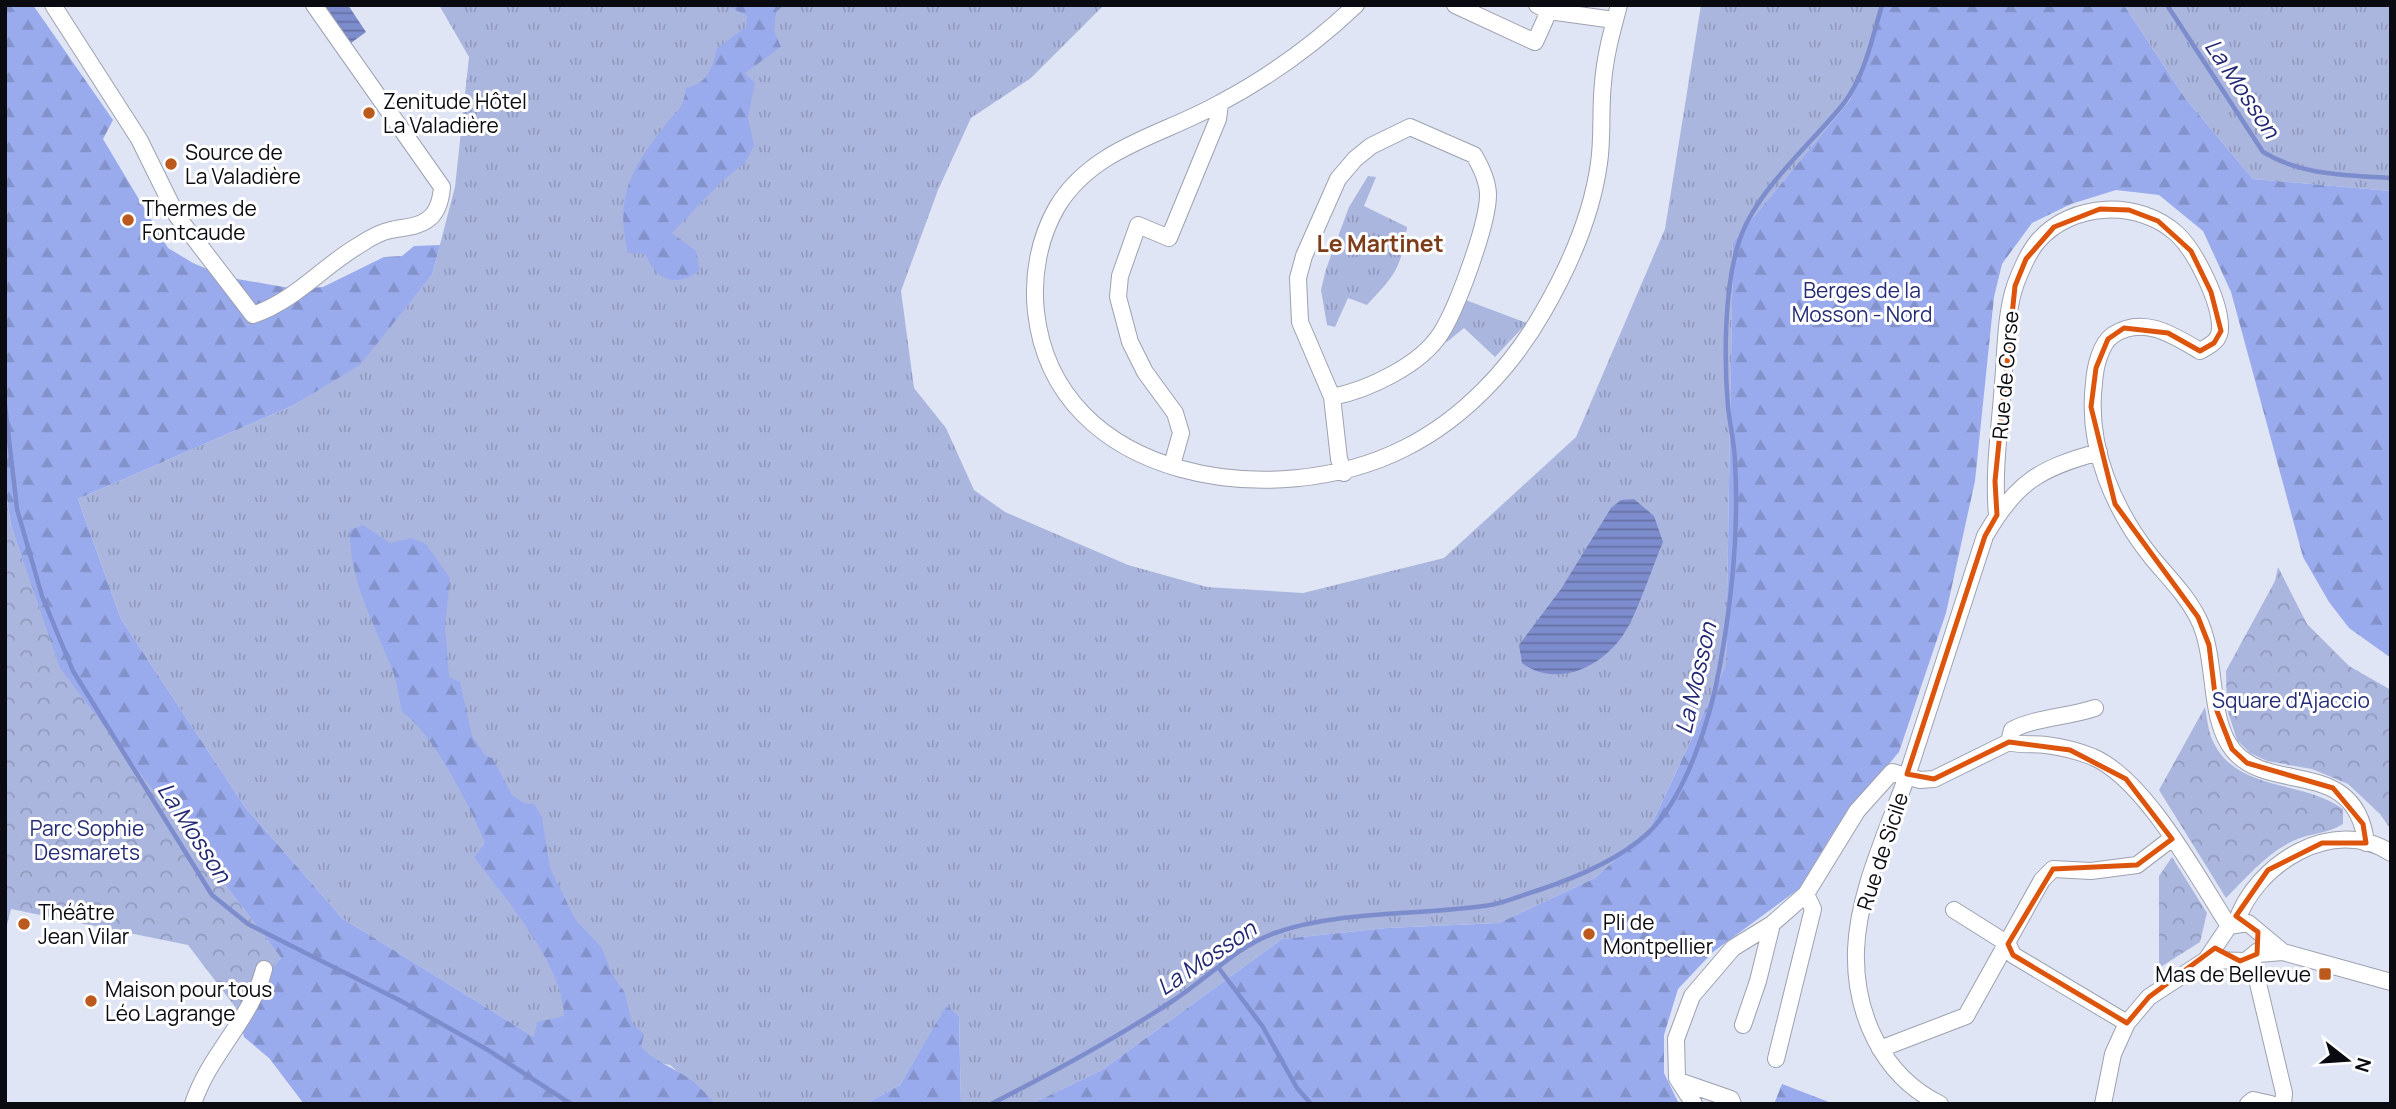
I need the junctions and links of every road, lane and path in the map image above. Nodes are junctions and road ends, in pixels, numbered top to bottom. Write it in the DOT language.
graph roads {
  1 [pos="53,5"];
  2 [pos="314,5"];
  3 [pos="1356,5"];
  4 [pos="1455,5"];
  5 [pos="1543,8"];
  6 [pos="1616,13"];
  7 [pos="1220,104"];
  8 [pos="1332,397"];
  9 [pos="2099,452"];
  10 [pos="1172,465"];
  11 [pos="1344,473"];
  12 [pos="1997,515"];
  13 [pos="2095,708"];
  14 [pos="2009,742"];
  15 [pos="1907,774"];
  16 [pos="2171,839"];
  17 [pos="2366,843"];
  18 [pos="2391,853"];
  19 [pos="1806,894"];
  20 [pos="1954,910"];
  21 [pos="1772,924"];
  22 [pos="2229,929"];
  23 [pos="2258,932"];
  24 [pos="2008,944"];
  25 [pos="2283,952"];
  26 [pos="2254,956"];
  27 [pos="2206,960"];
  28 [pos="2234,960"];
  29 [pos="264,968"];
  30 [pos="2391,982"];
  31 [pos="2127,1023"];
  32 [pos="1743,1025"];
  33 [pos="1880,1049"];
  34 [pos="1776,1059"];
  35 [pos="1679,1081"];
  36 [pos="193,1104"];
  37 [pos="1694,1104"];
  38 [pos="1733,1104"];
  39 [pos="1940,1104"];
  40 [pos="2103,1104"];
  41 [pos="2248,1104"];
  42 [pos="2271,1104"];
  43 [pos="2283,1104"];
  1 -- 2 [label="street"];
  3 -- 7 [label="street"];
  4 -- 5 [label="street"];
  5 -- 6 [label="street"];
  6 -- 11 [label="street"];
  7 -- 10 [label="street"];
  7 -- 10 [label="street"];
  8 -- 8 [label="street"];
  8 -- 11 [label="street"];
  9 -- 12 [label="street"];
  9 -- 12 [label="street, Rue de Corse"];
  9 -- 17 [label="street"];
  10 -- 11 [label="street"];
  12 -- 15 [label="street, Rue de Corse"];
  13 -- 14 [label="street, Rue de Sicile"];
  14 -- 15 [label="street, Rue de Sicile"];
  14 -- 16 [label="street"];
  15 -- 19 [label="street"];
  15 -- 33 [label="street, Rue de Sicile"];
  16 -- 22 [label="street"];
  16 -- 24 [label="street"];
  17 -- 18 [label="street"];
  17 -- 22 [label="street"];
  19 -- 21 [label="street"];
  19 -- 34 [label="street"];
  20 -- 24 [label="street"];
  21 -- 32 [label="street"];
  21 -- 35 [label="street"];
  22 -- 23 [label="street"];
  22 -- 27 [label="street"];
  22 -- 28 [label="street"];
  23 -- 25 [label="street"];
  23 -- 26 [label="street"];
  24 -- 31 [label="street"];
  24 -- 33 [label="street"];
  25 -- 26 [label="street"];
  25 -- 30 [label="street"];
  26 -- 28 [label="street"];
  26 -- 43 [label="street"];
  27 -- 28 [label="street"];
  27 -- 31 [label="street"];
  29 -- 36 [label="street"];
  31 -- 40 [label="street"];
  33 -- 39 [label="street, Rue de Sicile"];
  35 -- 37 [label="street"];
  35 -- 38 [label="street"];
  41 -- 42 [label="street"];
}
